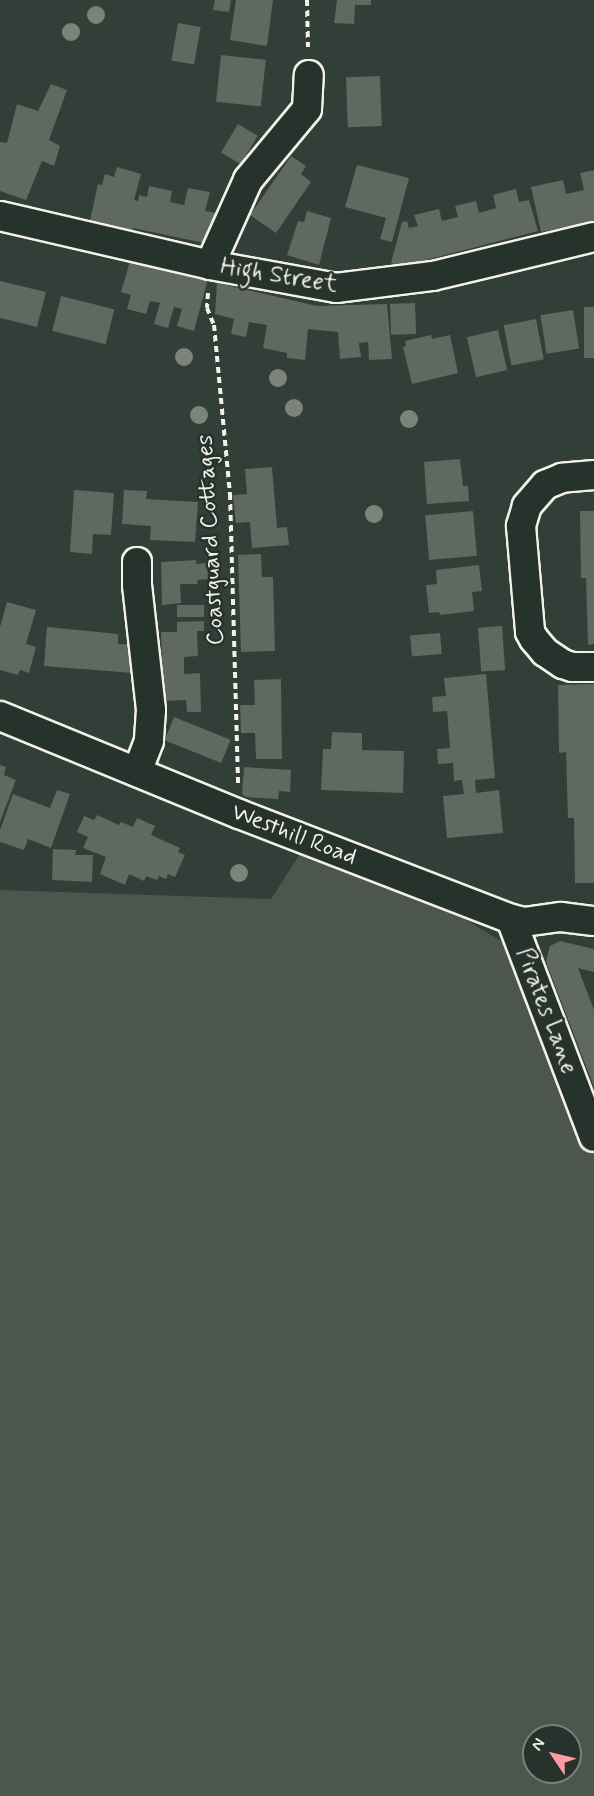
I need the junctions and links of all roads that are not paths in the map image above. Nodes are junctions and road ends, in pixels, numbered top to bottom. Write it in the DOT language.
graph roads {
  1 [pos="309,75"];
  2 [pos="0,216"];
  3 [pos="594,237"];
  4 [pos="210,265"];
  5 [pos="594,475"];
  6 [pos="137,562"];
  7 [pos="594,667"];
  8 [pos="0,716"];
  9 [pos="137,772"];
  10 [pos="511,919"];
  11 [pos="594,921"];
  12 [pos="594,1137"];
  1 -- 4 [label="street"];
  2 -- 4 [label="street, High Street"];
  3 -- 4 [label="street, High Street"];
  5 -- 7 [label="street"];
  6 -- 9 [label="street"];
  8 -- 9 [label="street, Westhill Road"];
  9 -- 10 [label="street, Westhill Road"];
  10 -- 11 [label="street, Westhill Road"];
  10 -- 12 [label="street, Pirates Lane"];
}
